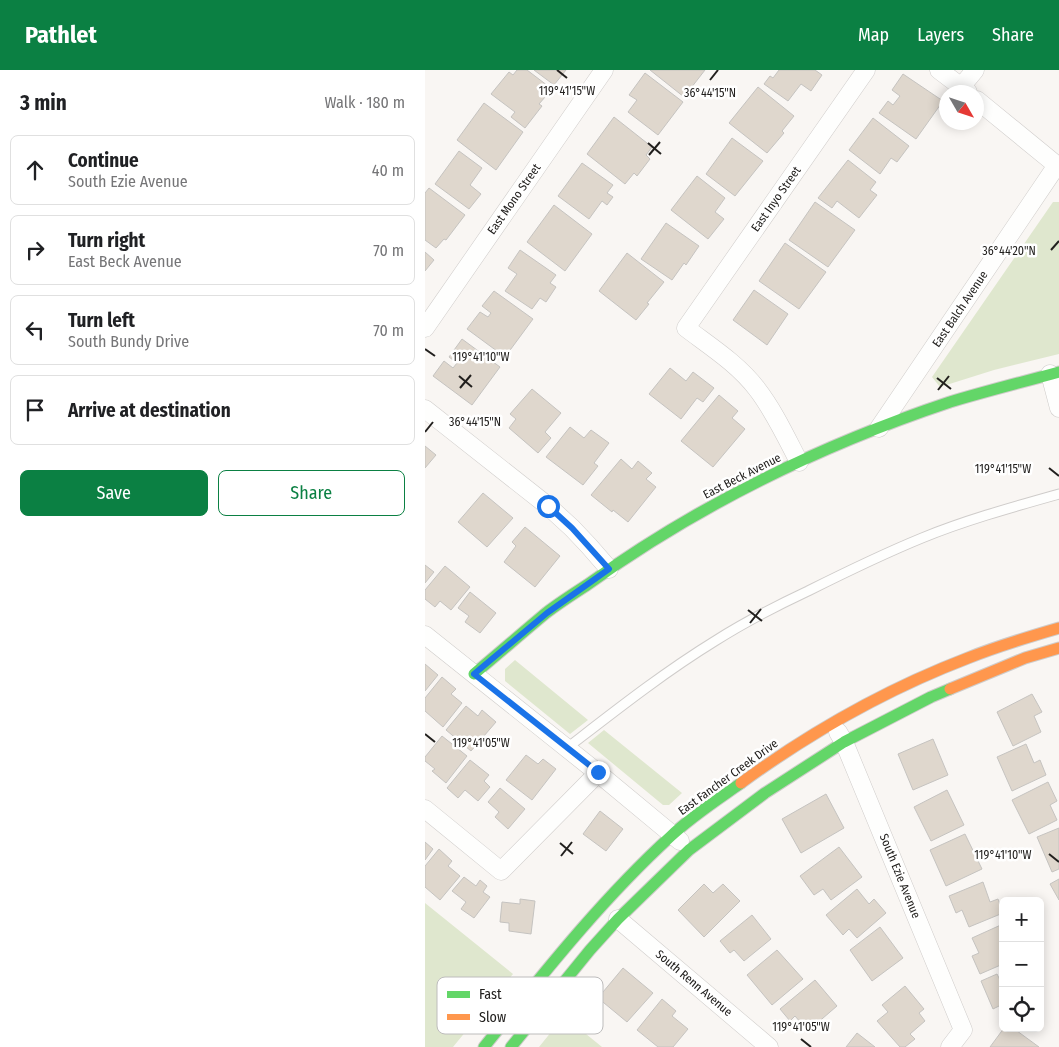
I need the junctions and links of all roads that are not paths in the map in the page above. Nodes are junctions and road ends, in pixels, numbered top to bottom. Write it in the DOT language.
graph roads {
  1 [pos="604,70"];
  2 [pos="866,70"];
  3 [pos="939,70"];
  4 [pos="975,70"];
  5 [pos="958,85"];
  6 [pos="968,85"];
  7 [pos="984,106"];
  8 [pos="1058,166"];
  9 [pos="425,328"];
  10 [pos="1055,373"];
  11 [pos="1059,408"];
  12 [pos="425,409"];
  13 [pos="879,428"];
  14 [pos="799,462"];
  15 [pos="1059,494"];
  16 [pos="609,569"];
  17 [pos="1059,628"];
  18 [pos="425,635"];
  19 [pos="1059,648"];
  20 [pos="474,674"];
  21 [pos="833,723"];
  22 [pos="844,742"];
  23 [pos="567,748"];
  24 [pos="598,772"];
  25 [pos="425,808"];
  26 [pos="673,834"];
  27 [pos="689,850"];
  28 [pos="618,919"];
  29 [pos="542,977"];
  30 [pos="568,977"];
  31 [pos="495,1034"];
  32 [pos="522,1034"];
  33 [pos="484,1047"];
  34 [pos="511,1047"];
  35 [pos="769,1047"];
  36 [pos="950,1047"];
  1 -- 9 [label="street, East Mono Street"];
  2 -- 14 [label="street, East Inyo Street"];
  3 -- 5 [label="street"];
  4 -- 6 [label="street"];
  7 -- 8 [label="street"];
  8 -- 13 [label="street, East Balch Avenue"];
  10 -- 11 [label="street"];
  10 -- 13 [label="street, East Beck Avenue"];
  12 -- 16 [label="street"];
  13 -- 14 [label="street, East Beck Avenue"];
  14 -- 16 [label="street, East Beck Avenue"];
  15 -- 23 [label="lane"];
  16 -- 20 [label="street, East Beck Avenue"];
  17 -- 21 [label="street, East Fancher Creek Drive"];
  18 -- 20 [label="street"];
  19 -- 22 [label="street"];
  20 -- 23 [label="street"];
  21 -- 22 [label="street, South Ezie Avenue"];
  21 -- 26 [label="street, East Fancher Creek Drive"];
  22 -- 27 [label="street"];
  22 -- 36 [label="street, South Ezie Avenue"];
  23 -- 24 [label="street"];
  24 -- 25 [label="street"];
  24 -- 26 [label="street"];
  26 -- 27 [label="street"];
  26 -- 29 [label="street, East Fancher Creek Drive"];
  27 -- 28 [label="street"];
  28 -- 30 [label="street"];
  28 -- 35 [label="street, South Renn Avenue"];
  31 -- 33 [label="street, East Fancher Creek Drive"];
  32 -- 34 [label="street"];
}
